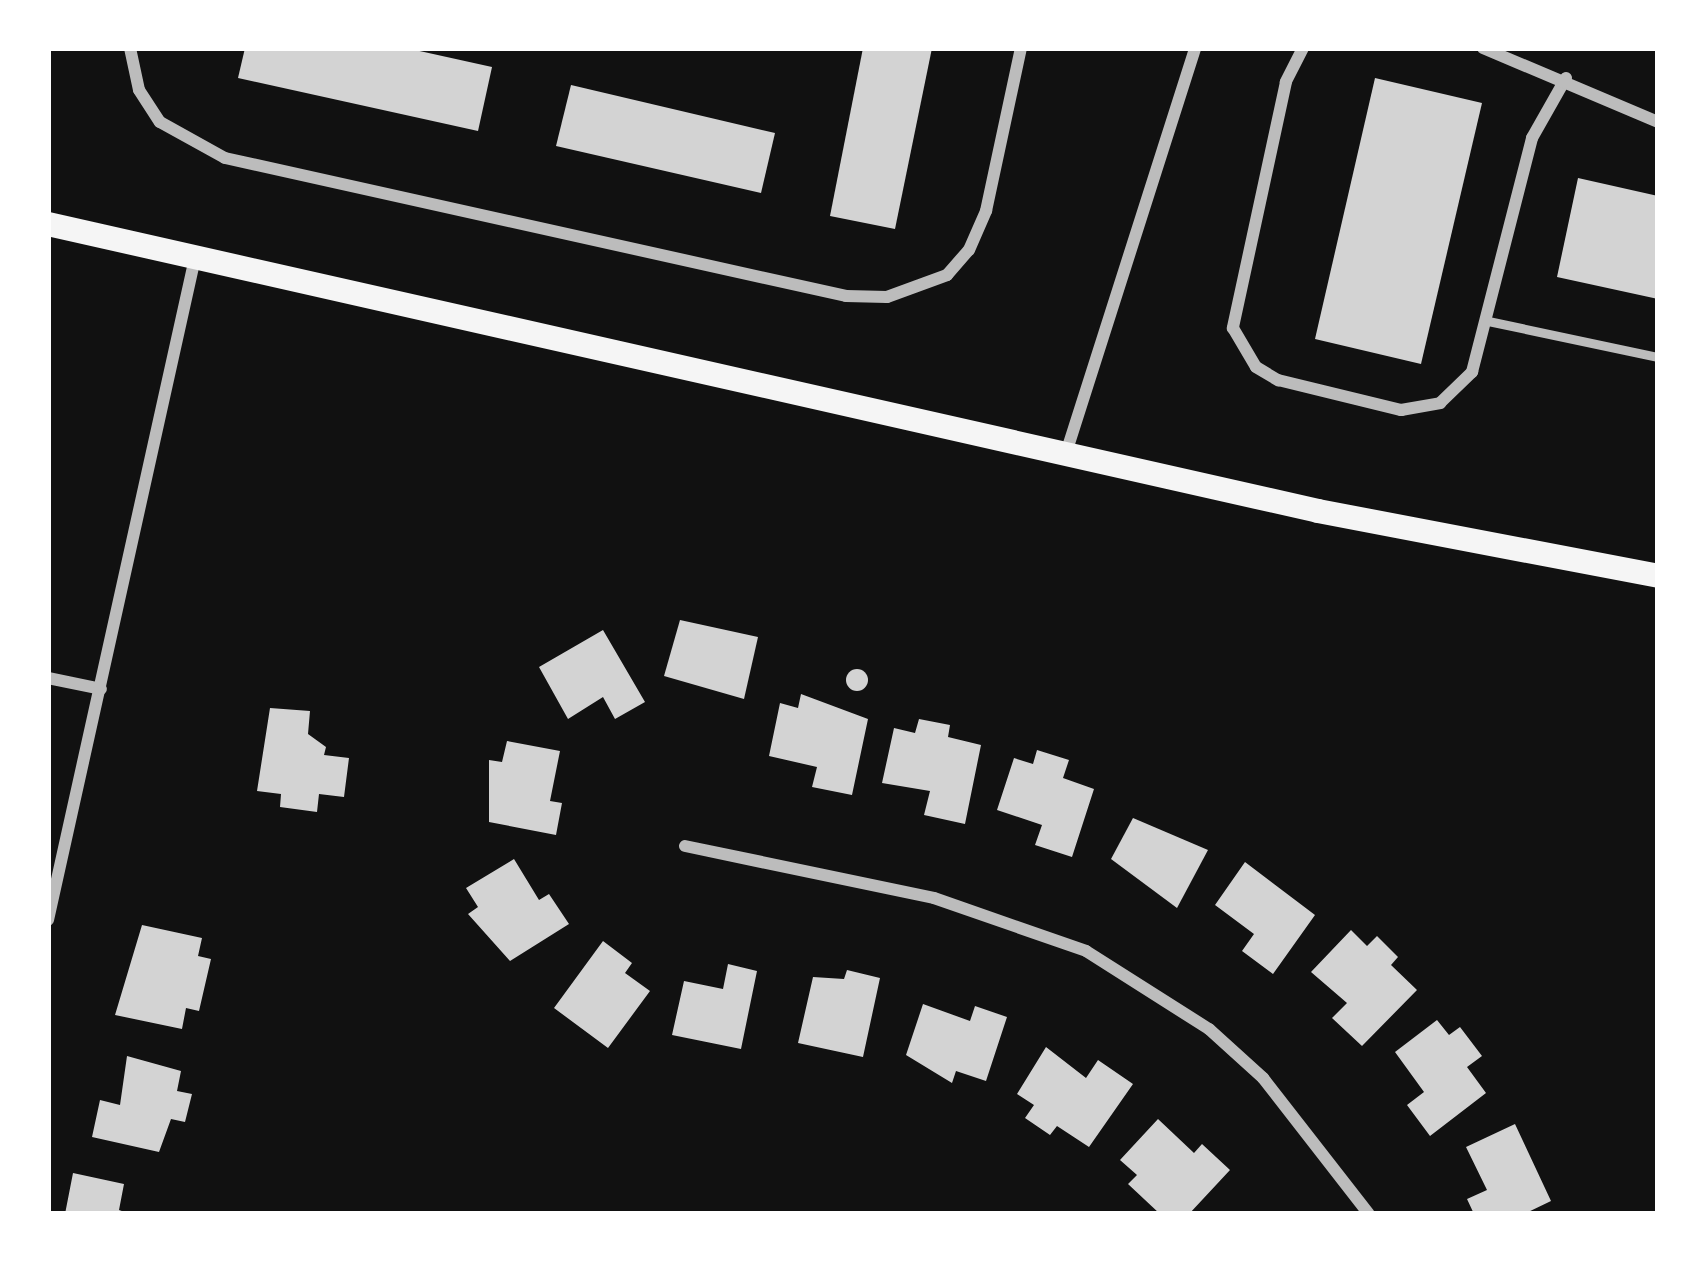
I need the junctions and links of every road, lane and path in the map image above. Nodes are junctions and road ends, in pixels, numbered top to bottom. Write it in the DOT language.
graph roads {
  1 [pos="130,48"];
  2 [pos="1021,48"];
  3 [pos="1195,48"];
  4 [pos="1303,48"];
  5 [pos="1483,48"];
  6 [pos="1566,78"];
  7 [pos="1658,122"];
  8 [pos="48,224"];
  9 [pos="195,256"];
  10 [pos="1488,321"];
  11 [pos="1658,358"];
  12 [pos="1066,453"];
  13 [pos="1658,576"];
  14 [pos="48,678"];
  15 [pos="101,689"];
  16 [pos="685,845"];
  17 [pos="48,920"];
  18 [pos="1369,1214"];
  1 -- 2 [label="street"];
  3 -- 12 [label="street"];
  4 -- 10 [label="street"];
  5 -- 6 [label="street"];
  6 -- 7 [label="street"];
  6 -- 10 [label="street"];
  8 -- 9 [label="main road"];
  9 -- 12 [label="main road"];
  9 -- 15 [label="street"];
  10 -- 11 [label="lane"];
  12 -- 13 [label="main road"];
  14 -- 15 [label="street"];
  15 -- 17 [label="street"];
  16 -- 18 [label="street"];
}
